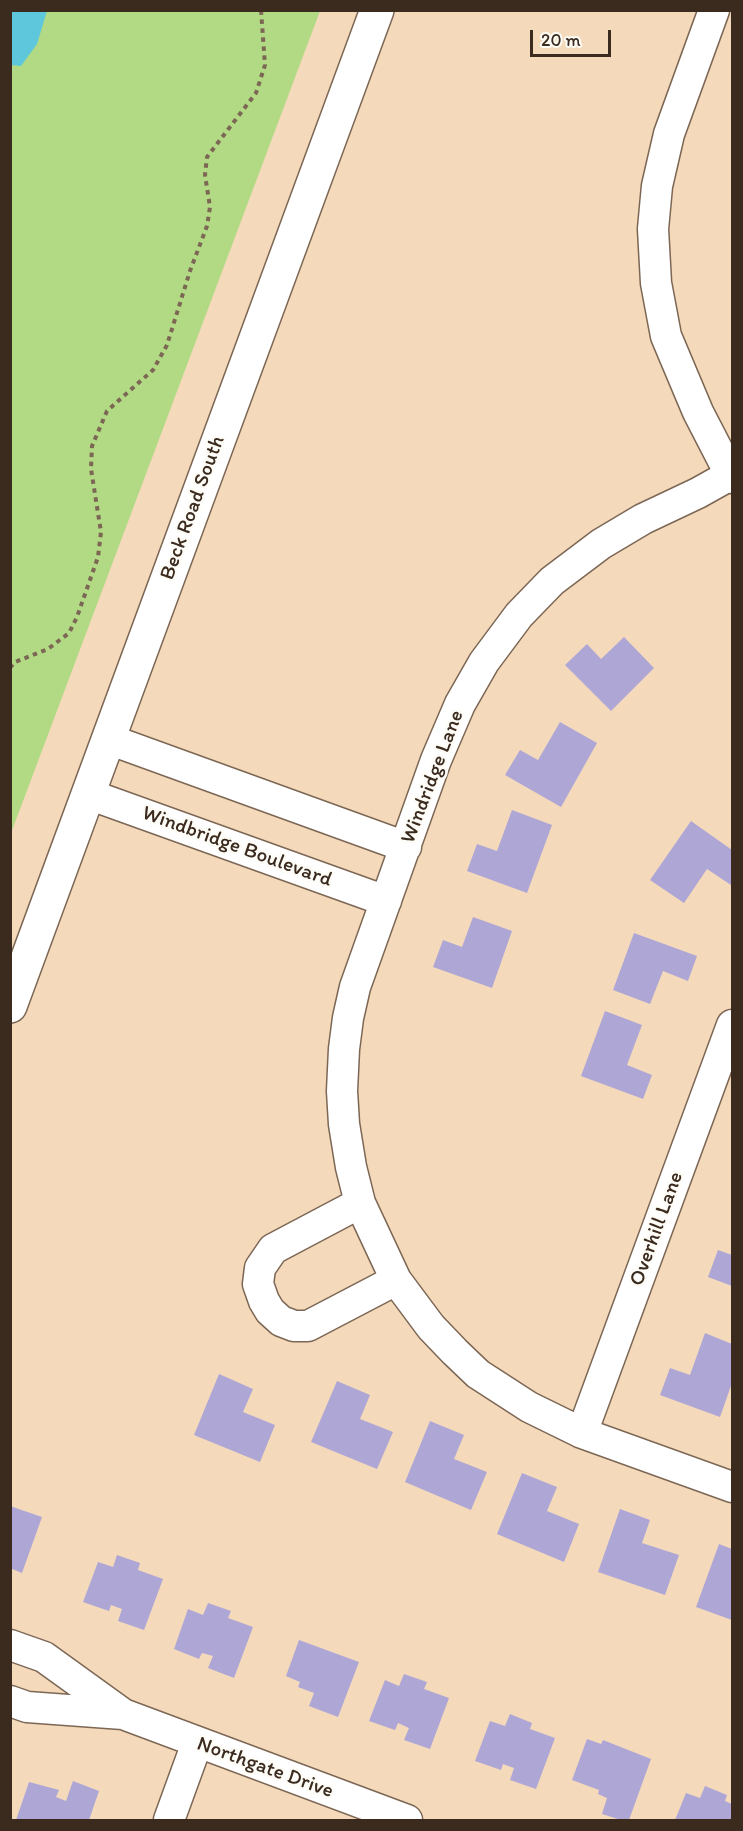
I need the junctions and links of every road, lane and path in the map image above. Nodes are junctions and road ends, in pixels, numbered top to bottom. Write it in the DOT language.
graph roads {
  1 [pos="261,10"];
  2 [pos="377,10"];
  3 [pos="714,10"];
  4 [pos="732,475"];
  5 [pos="10,668"];
  6 [pos="108,739"];
  7 [pos="88,794"];
  8 [pos="406,847"];
  9 [pos="386,901"];
  10 [pos="10,1006"];
  11 [pos="732,1025"];
  12 [pos="360,1203"];
  13 [pos="396,1280"];
  14 [pos="582,1433"];
  15 [pos="732,1487"];
  16 [pos="10,1645"];
  17 [pos="10,1701"];
  18 [pos="123,1714"];
  19 [pos="197,1743"];
  20 [pos="170,1821"];
  21 [pos="407,1821"];
  1 -- 5 [label="path"];
  2 -- 6 [label="main road, Beck Road South"];
  3 -- 4 [label="street"];
  4 -- 8 [label="street, Windridge Lane"];
  6 -- 7 [label="main road, Beck Road South"];
  6 -- 8 [label="street"];
  7 -- 9 [label="street, Windbridge Boulevard"];
  7 -- 10 [label="main road, Beck Road South"];
  8 -- 9 [label="street, Windridge Lane"];
  9 -- 12 [label="street, Windridge Lane"];
  11 -- 14 [label="street, Overhill Lane"];
  12 -- 13 [label="street, Windridge Lane"];
  12 -- 13 [label="street"];
  13 -- 14 [label="street, Windridge Lane"];
  14 -- 15 [label="street, Windridge Lane"];
  16 -- 18 [label="street, Northgate Drive"];
  17 -- 18 [label="street, Northgate Drive"];
  18 -- 19 [label="street, Northgate Drive"];
  19 -- 20 [label="street"];
  19 -- 21 [label="street, Northgate Drive"];
}
